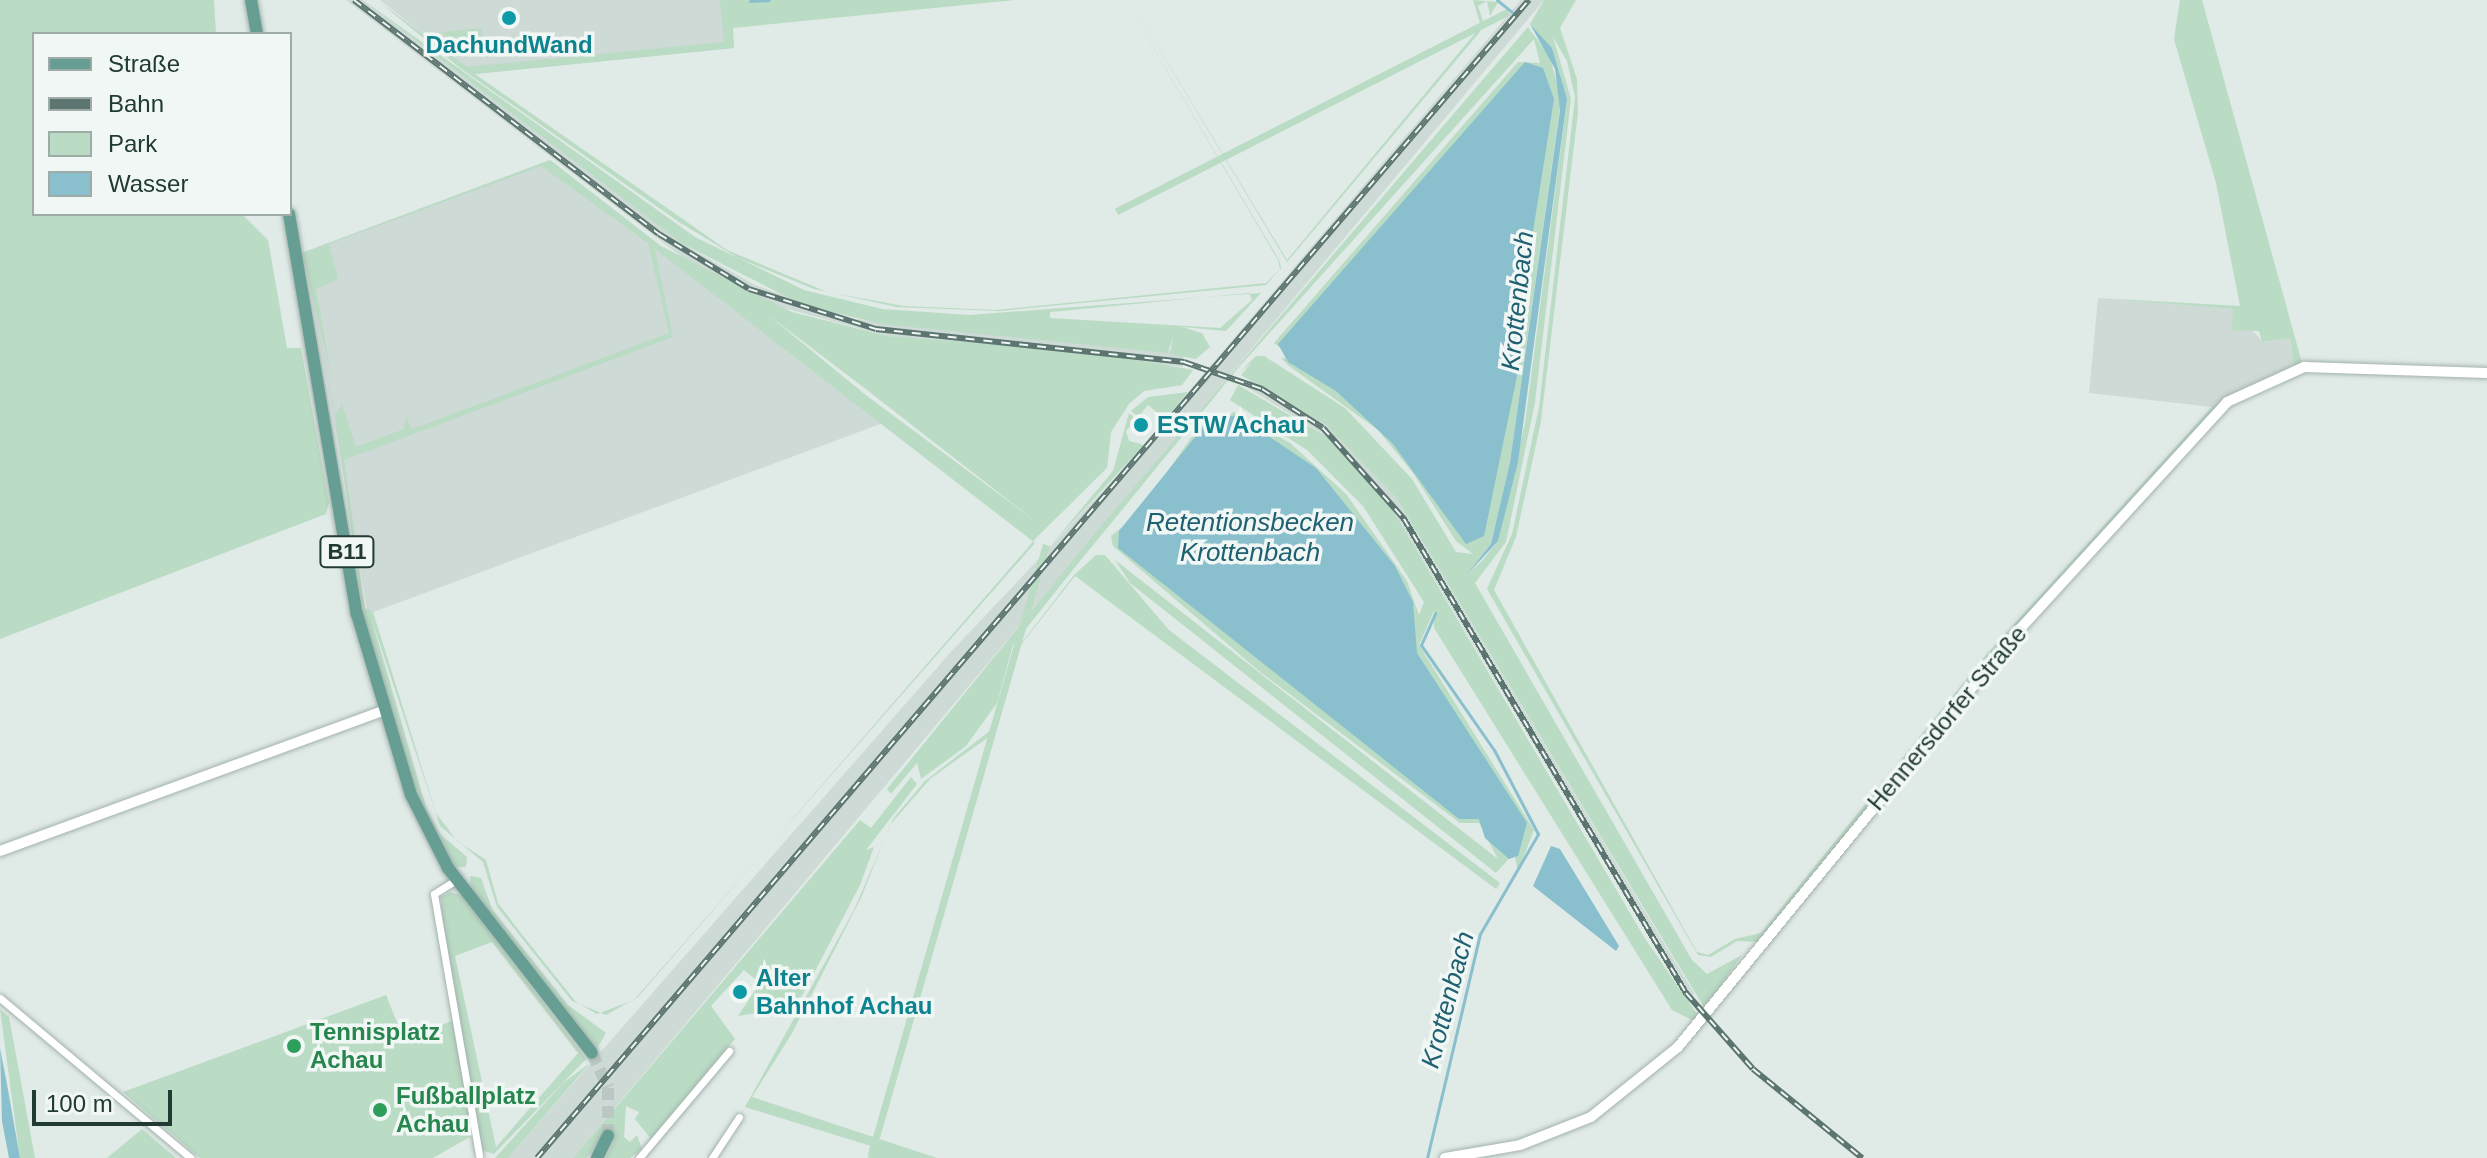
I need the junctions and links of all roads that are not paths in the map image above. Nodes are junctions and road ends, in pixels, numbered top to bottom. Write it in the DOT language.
graph roads {
  1 [pos="251,0"];
  2 [pos="257,32"];
  3 [pos="289,216"];
  4 [pos="2487,373"];
  5 [pos="385,710"];
  6 [pos="0,851"];
  7 [pos="456,880"];
  8 [pos="0,998"];
  9 [pos="729,1051"];
  10 [pos="592,1053"];
  11 [pos="739,1117"];
  12 [pos="608,1135"];
  13 [pos="479,1155"];
  14 [pos="191,1158"];
  15 [pos="597,1158"];
  16 [pos="639,1158"];
  17 [pos="712,1158"];
  18 [pos="1445,1158"];
  1 -- 2 [label="main road"];
  3 -- 5 [label="main road, B11"];
  4 -- 18 [label="street, Hennersdorfer Straße"];
  5 -- 6 [label="street"];
  5 -- 7 [label="main road, B11"];
  7 -- 10 [label="main road, B11"];
  7 -- 13 [label="street"];
  8 -- 14 [label="street"];
  9 -- 16 [label="street"];
  11 -- 17 [label="street"];
  12 -- 15 [label="main road"];
}
